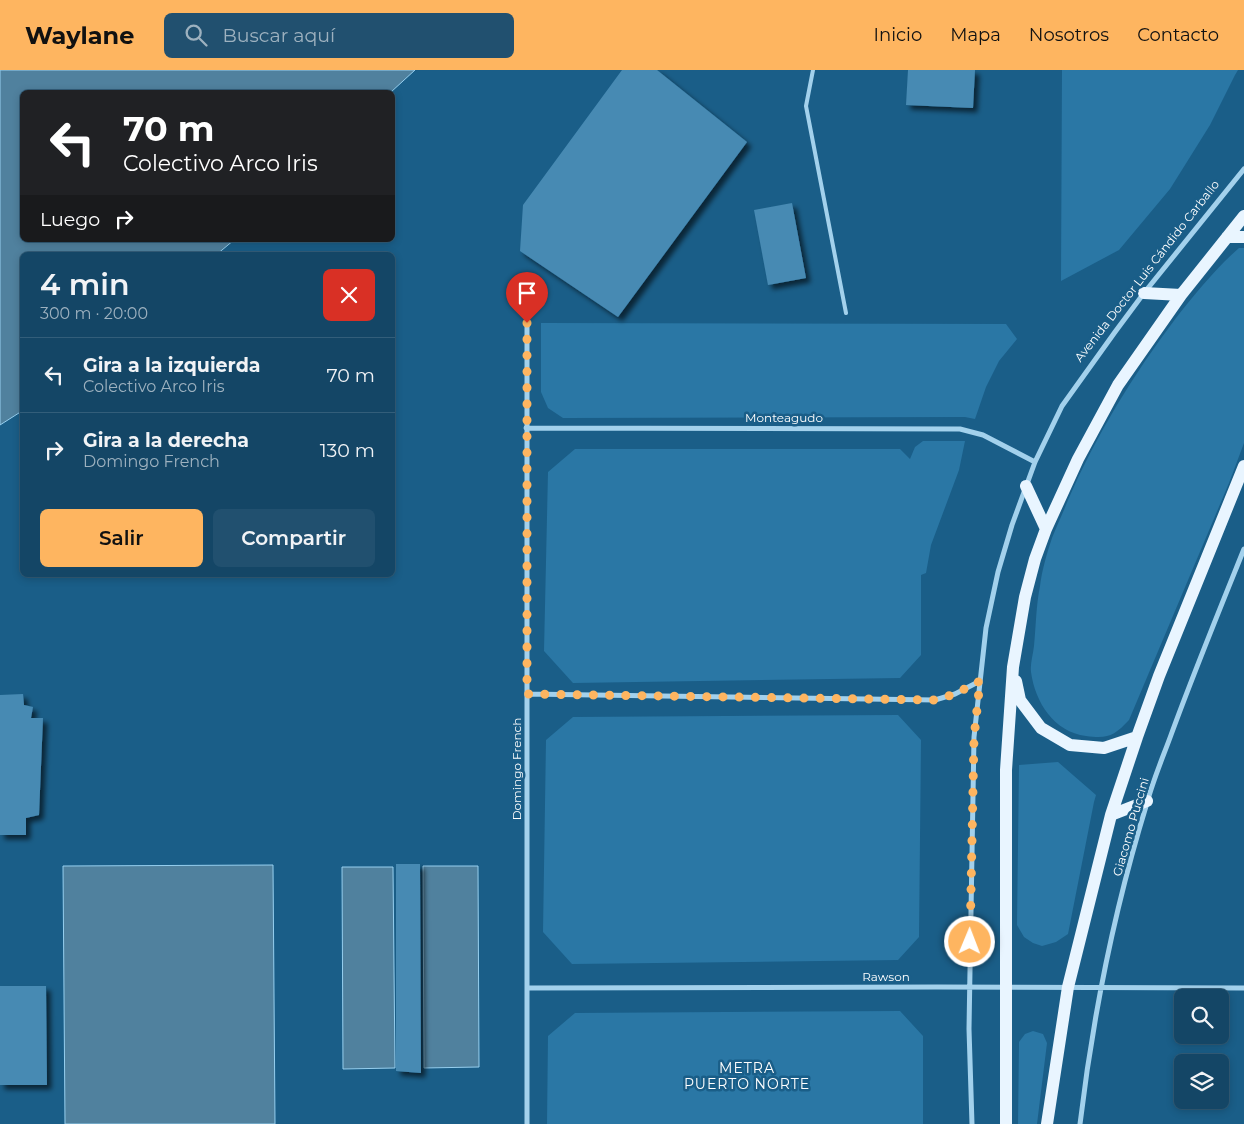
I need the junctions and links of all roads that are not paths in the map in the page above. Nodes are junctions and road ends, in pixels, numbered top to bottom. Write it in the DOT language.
graph roads {
  1 [pos="813,70"];
  2 [pos="1244,168"];
  3 [pos="1244,216"];
  4 [pos="1228,237"];
  5 [pos="1244,237"];
  6 [pos="1144,293"];
  7 [pos="1181,295"];
  8 [pos="846,313"];
  9 [pos="527,323"];
  10 [pos="526,428"];
  11 [pos="1035,462"];
  12 [pos="1244,466"];
  13 [pos="1026,486"];
  14 [pos="1046,530"];
  15 [pos="1244,549"];
  16 [pos="1013,667"];
  17 [pos="980,681"];
  18 [pos="527,694"];
  19 [pos="1137,737"];
  20 [pos="1147,801"];
  21 [pos="1111,815"];
  22 [pos="1007,987"];
  23 [pos="1068,987"];
  24 [pos="527,988"];
  25 [pos="970,988"];
  26 [pos="1101,988"];
  27 [pos="1244,988"];
  28 [pos="527,1124"];
  29 [pos="972,1124"];
  30 [pos="1006,1124"];
  31 [pos="1047,1124"];
  32 [pos="1080,1124"];
  1 -- 8 [label="lane"];
  2 -- 6 [label="street, Avenida Doctor Luis Cándido Carballo"];
  3 -- 4 [label="main road"];
  4 -- 5 [label="main road"];
  4 -- 7 [label="main road"];
  6 -- 7 [label="main road"];
  6 -- 11 [label="street, Avenida Doctor Luis Cándido Carballo"];
  7 -- 14 [label="main road"];
  9 -- 10 [label="street, Domingo French"];
  10 -- 11 [label="street, Monteagudo"];
  10 -- 18 [label="street, Domingo French"];
  11 -- 13 [label="street, Avenida Doctor Luis Cándido Carballo"];
  12 -- 19 [label="main road"];
  13 -- 14 [label="main road"];
  13 -- 17 [label="street, Avenida Doctor Luis Cándido Carballo"];
  14 -- 16 [label="main road"];
  15 -- 20 [label="street, Giacomo Puccini"];
  16 -- 19 [label="main road"];
  16 -- 22 [label="main road"];
  17 -- 18 [label="street"];
  17 -- 25 [label="street, Avenida Doctor Luis Cándido Carballo"];
  18 -- 24 [label="street, Domingo French"];
  19 -- 21 [label="main road"];
  20 -- 21 [label="main road"];
  20 -- 26 [label="street, Giacomo Puccini"];
  21 -- 23 [label="main road"];
  22 -- 23 [label="street, Rawson"];
  22 -- 25 [label="street, Rawson"];
  22 -- 30 [label="main road"];
  23 -- 26 [label="street, Rawson"];
  23 -- 31 [label="main road"];
  24 -- 25 [label="street, Rawson"];
  24 -- 28 [label="street, Domingo French"];
  25 -- 29 [label="street, Avenida Doctor Luis Cándido Carballo"];
  26 -- 27 [label="street, Rawson"];
  26 -- 32 [label="street, Giacomo Puccini"];
}
